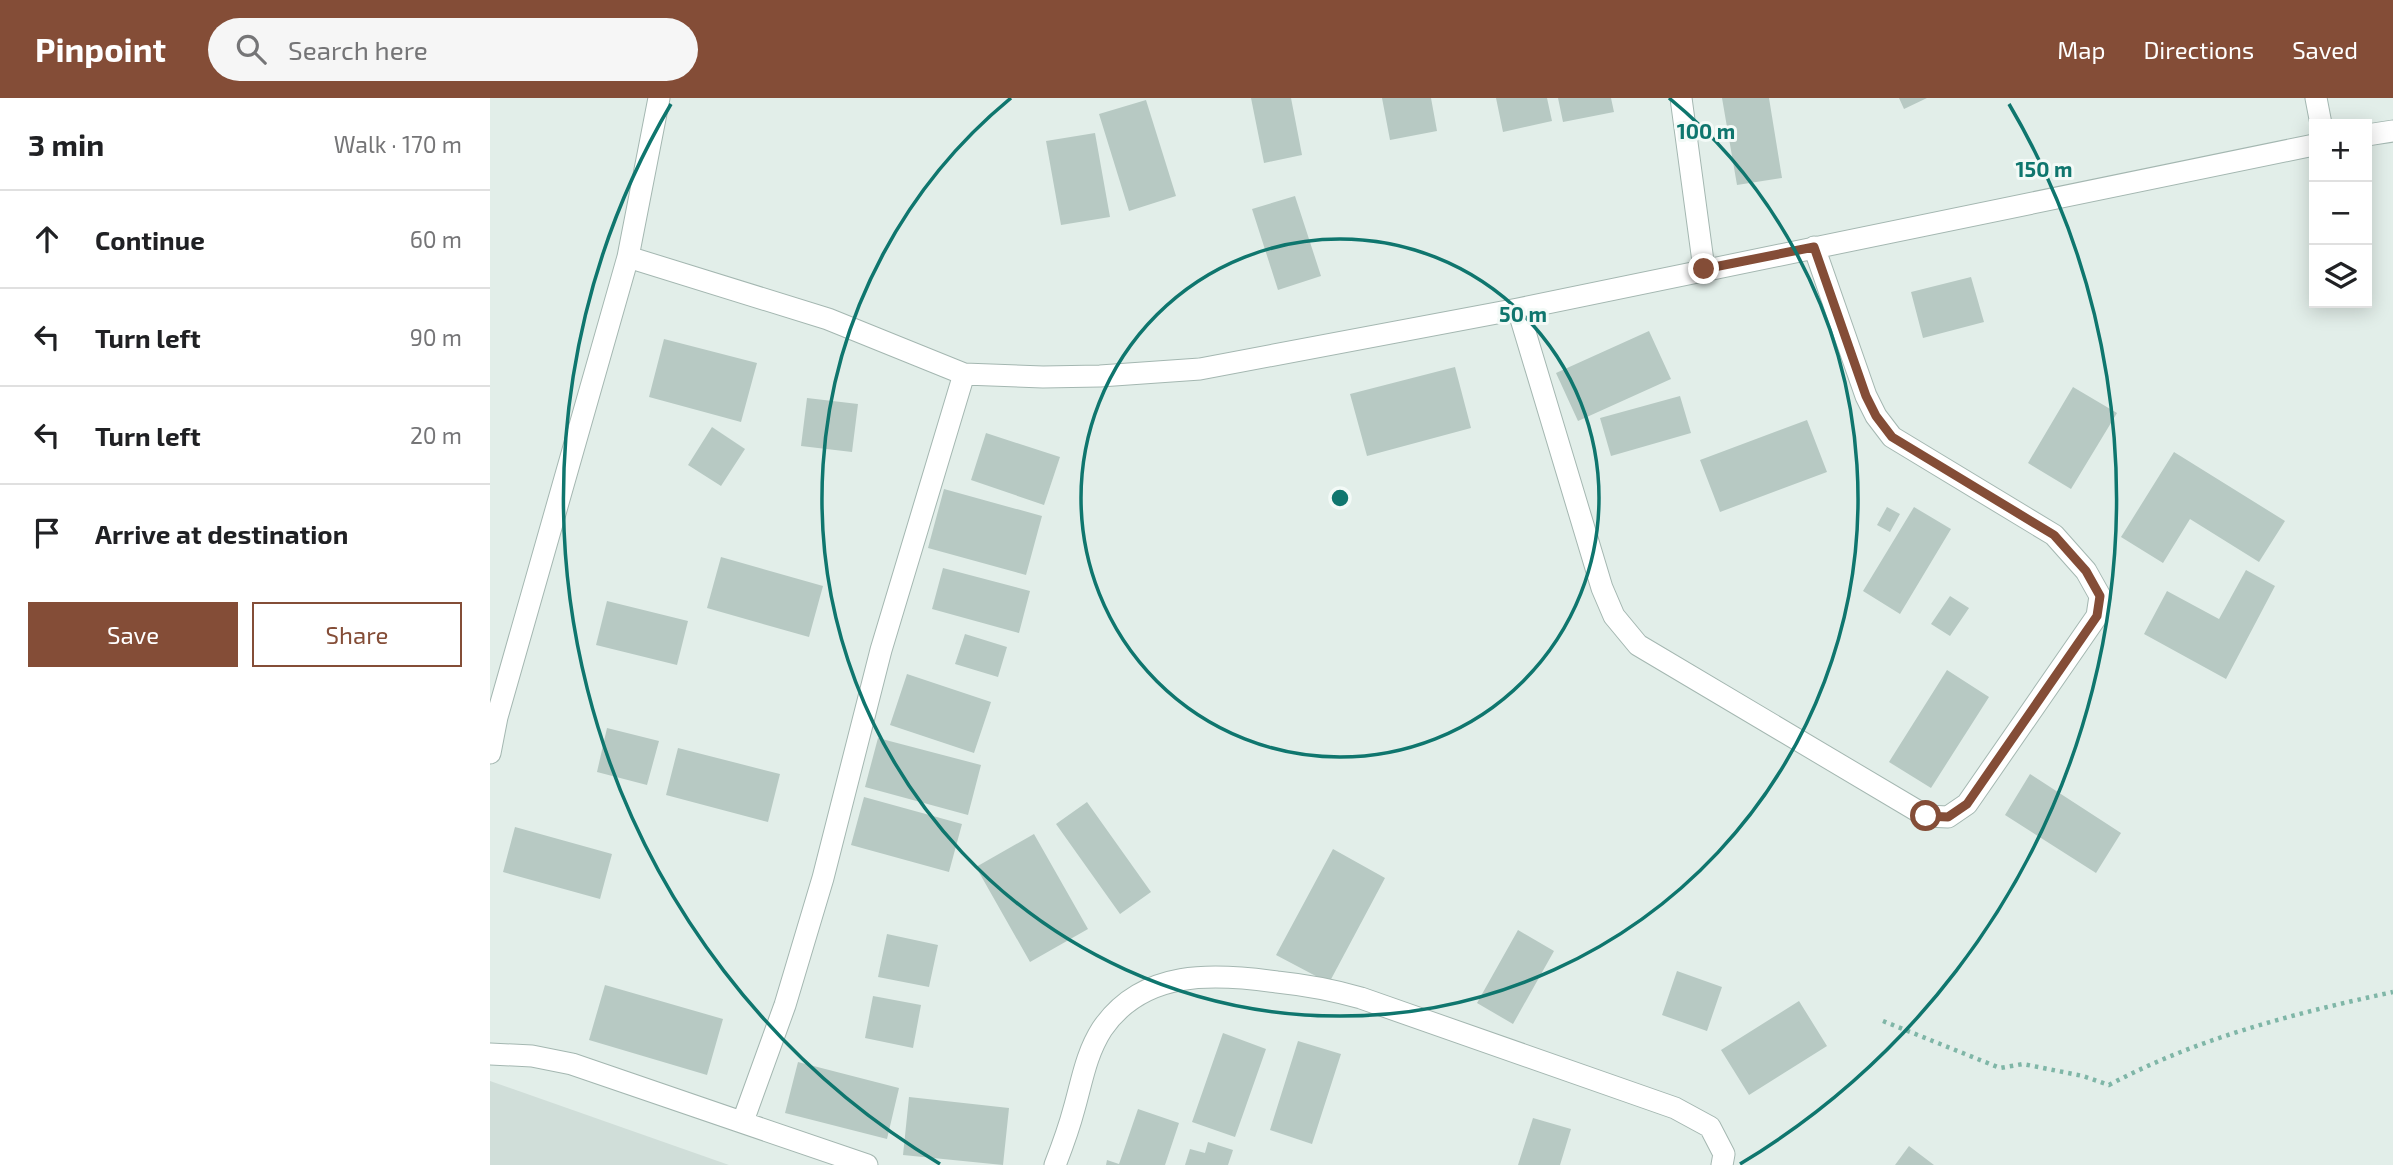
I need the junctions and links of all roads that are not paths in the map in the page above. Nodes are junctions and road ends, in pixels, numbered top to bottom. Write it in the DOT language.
graph roads {
  1 [pos="659,98"];
  2 [pos="1681,98"];
  3 [pos="2316,98"];
  4 [pos="2320,119"];
  5 [pos="2393,131"];
  6 [pos="2372,134"];
  7 [pos="2309,146"];
  8 [pos="1814,247"];
  9 [pos="628,257"];
  10 [pos="1704,269"];
  11 [pos="1518,309"];
  12 [pos="964,374"];
  13 [pos="490,753"];
  14 [pos="490,1054"];
  15 [pos="743,1121"];
  16 [pos="867,1165"];
  17 [pos="1055,1165"];
  18 [pos="1722,1165"];
  1 -- 9 [label="street"];
  2 -- 10 [label="street"];
  3 -- 4 [label="street"];
  5 -- 6 [label="street"];
  7 -- 8 [label="street"];
  8 -- 10 [label="street"];
  8 -- 11 [label="street"];
  9 -- 12 [label="street"];
  9 -- 13 [label="street"];
  10 -- 11 [label="street"];
  11 -- 12 [label="street"];
  12 -- 15 [label="street"];
  14 -- 15 [label="street"];
  15 -- 16 [label="street"];
  17 -- 18 [label="street"];
}
